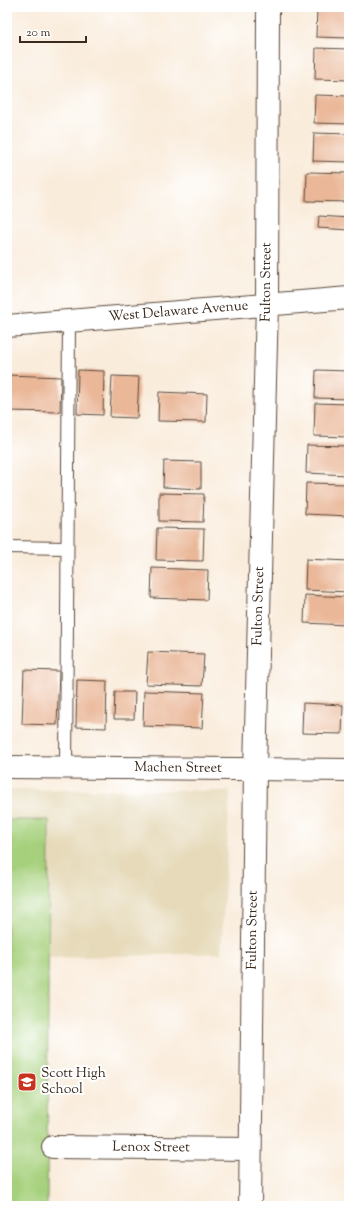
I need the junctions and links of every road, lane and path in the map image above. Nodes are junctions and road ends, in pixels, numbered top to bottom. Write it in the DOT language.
graph roads {
  1 [pos="268,7"];
  2 [pos="349,298"];
  3 [pos="267,304"];
  4 [pos="69,321"];
  5 [pos="7,326"];
  6 [pos="7,547"];
  7 [pos="67,548"];
  8 [pos="7,768"];
  9 [pos="66,768"];
  10 [pos="255,769"];
  11 [pos="349,770"];
  12 [pos="53,1147"];
  13 [pos="250,1149"];
  14 [pos="250,1206"];
  1 -- 3 [label="street, Fulton Street"];
  2 -- 3 [label="street, West Delaware Avenue"];
  3 -- 4 [label="street, West Delaware Avenue"];
  3 -- 10 [label="street, Fulton Street"];
  4 -- 5 [label="street, West Delaware Avenue"];
  4 -- 7 [label="lane"];
  6 -- 7 [label="lane"];
  7 -- 9 [label="lane"];
  8 -- 9 [label="street, Machen Street"];
  9 -- 10 [label="street, Machen Street"];
  10 -- 11 [label="street, Machen Street"];
  10 -- 13 [label="street, Fulton Street"];
  12 -- 13 [label="street, Lenox Street"];
  13 -- 14 [label="street, Fulton Street"];
}
